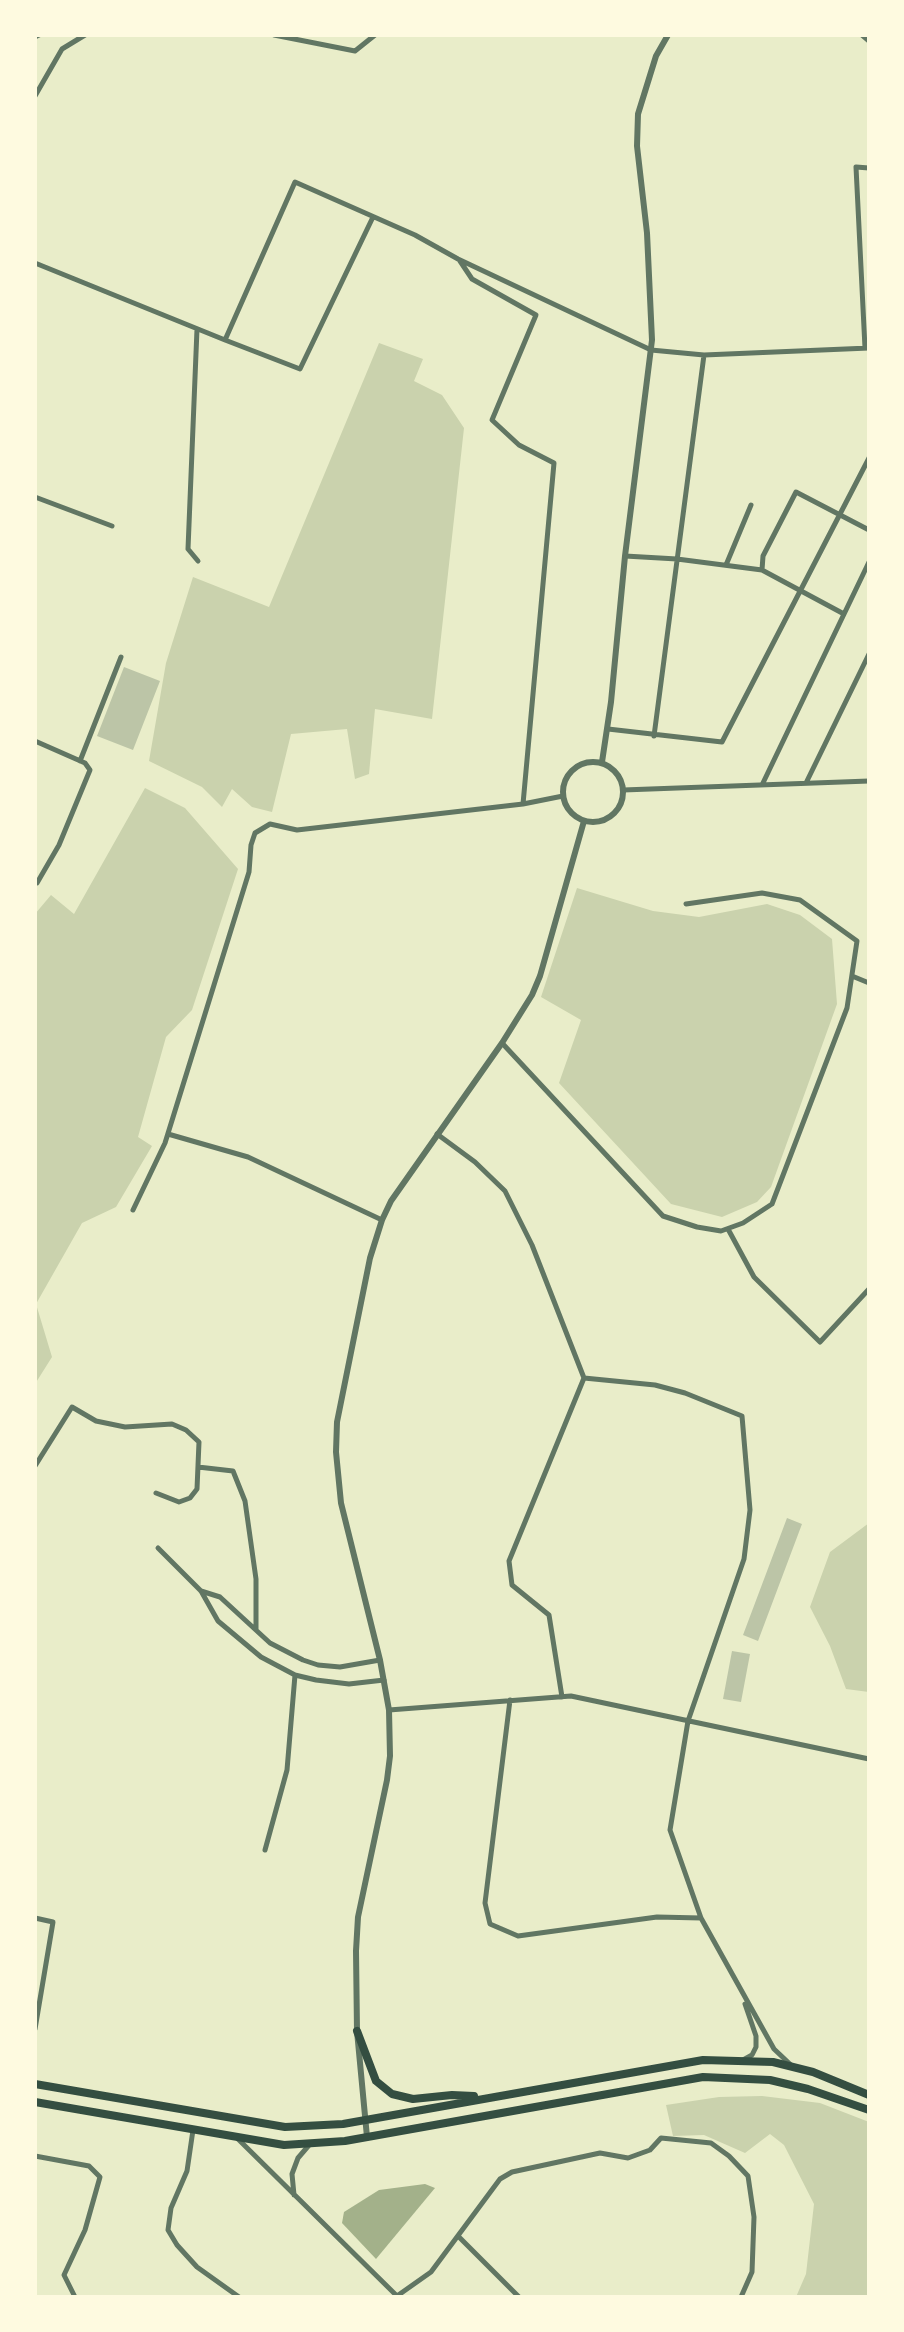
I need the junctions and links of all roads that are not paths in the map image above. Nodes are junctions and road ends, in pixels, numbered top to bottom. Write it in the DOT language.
graph roads {
  1 [pos="85,35"];
  2 [pos="274,35"];
  3 [pos="322,35"];
  4 [pos="375,35"];
  5 [pos="668,35"];
  6 [pos="862,35"];
  7 [pos="869,41"];
  8 [pos="320,44"];
  9 [pos="35,96"];
  10 [pos="869,168"];
  11 [pos="373,217"];
  12 [pos="458,259"];
  13 [pos="35,263"];
  14 [pos="197,329"];
  15 [pos="225,341"];
  16 [pos="867,348"];
  17 [pos="651,350"];
  18 [pos="704,355"];
  19 [pos="869,458"];
  20 [pos="35,497"];
  21 [pos="751,505"];
  22 [pos="840,514"];
  23 [pos="112,526"];
  24 [pos="869,530"];
  25 [pos="625,556"];
  26 [pos="677,559"];
  27 [pos="198,561"];
  28 [pos="869,562"];
  29 [pos="726,565"];
  30 [pos="762,570"];
  31 [pos="801,590"];
  32 [pos="844,614"];
  33 [pos="869,654"];
  34 [pos="121,657"];
  35 [pos="608,729"];
  36 [pos="654,736"];
  37 [pos="35,741"];
  38 [pos="80,761"];
  39 [pos="602,762"];
  40 [pos="869,781"];
  41 [pos="806,783"];
  42 [pos="762,785"];
  43 [pos="623,790"];
  44 [pos="563,796"];
  45 [pos="523,804"];
  46 [pos="584,821"];
  47 [pos="37,883"];
  48 [pos="686,904"];
  49 [pos="852,976"];
  50 [pos="869,983"];
  51 [pos="502,1043"];
  52 [pos="168,1134"];
  53 [pos="437,1134"];
  54 [pos="133,1210"];
  55 [pos="382,1220"];
  56 [pos="728,1228"];
  57 [pos="869,1289"];
  58 [pos="584,1378"];
  59 [pos="35,1466"];
  60 [pos="198,1467"];
  61 [pos="156,1493"];
  62 [pos="158,1548"];
  63 [pos="201,1591"];
  64 [pos="256,1629"];
  65 [pos="380,1660"];
  66 [pos="295,1675"];
  67 [pos="384,1680"];
  68 [pos="562,1697"];
  69 [pos="510,1700"];
  70 [pos="389,1710"];
  71 [pos="688,1721"];
  72 [pos="869,1759"];
  73 [pos="265,1850"];
  74 [pos="35,1917"];
  75 [pos="701,1918"];
  76 [pos="739,1988"];
  77 [pos="35,2029"];
  78 [pos="357,2031"];
  79 [pos="741,2061"];
  80 [pos="792,2067"];
  81 [pos="35,2084"];
  82 [pos="869,2095"];
  83 [pos="491,2097"];
  84 [pos="35,2102"];
  85 [pos="869,2110"];
  86 [pos="365,2119"];
  87 [pos="193,2130"];
  88 [pos="367,2137"];
  89 [pos="238,2139"];
  90 [pos="311,2144"];
  91 [pos="35,2156"];
  92 [pos="294,2194"];
  93 [pos="458,2236"];
  94 [pos="75,2297"];
  95 [pos="239,2297"];
  96 [pos="398,2297"];
  97 [pos="519,2297"];
  98 [pos="741,2297"];
  1 -- 9 [label="street"];
  2 -- 8 [label="street"];
  3 -- 8 [label="street"];
  4 -- 8 [label="street"];
  5 -- 17 [label="street"];
  6 -- 7 [label="street"];
  10 -- 16 [label="street"];
  11 -- 12 [label="street"];
  11 -- 15 [label="street"];
  11 -- 15 [label="street"];
  12 -- 17 [label="street"];
  12 -- 45 [label="street"];
  13 -- 14 [label="street"];
  14 -- 15 [label="street"];
  14 -- 27 [label="street"];
  16 -- 18 [label="street"];
  17 -- 18 [label="street"];
  17 -- 25 [label="street"];
  18 -- 26 [label="street"];
  19 -- 22 [label="street"];
  20 -- 23 [label="street"];
  21 -- 29 [label="street"];
  22 -- 24 [label="street"];
  22 -- 30 [label="street"];
  22 -- 31 [label="street"];
  25 -- 26 [label="street"];
  25 -- 35 [label="street"];
  26 -- 29 [label="street"];
  26 -- 36 [label="street"];
  28 -- 32 [label="street"];
  29 -- 30 [label="street"];
  30 -- 31 [label="street"];
  31 -- 32 [label="street"];
  31 -- 36 [label="street"];
  32 -- 42 [label="street"];
  33 -- 41 [label="street"];
  34 -- 38 [label="street"];
  35 -- 36 [label="street"];
  35 -- 39 [label="street"];
  37 -- 38 [label="street"];
  38 -- 47 [label="street"];
  39 -- 43 [label="street"];
  39 -- 44 [label="street"];
  40 -- 41 [label="street"];
  41 -- 42 [label="street"];
  42 -- 43 [label="street"];
  43 -- 46 [label="street"];
  44 -- 45 [label="street"];
  44 -- 46 [label="street"];
  45 -- 52 [label="street"];
  46 -- 51 [label="street"];
  48 -- 49 [label="street"];
  49 -- 50 [label="street"];
  49 -- 56 [label="street"];
  51 -- 53 [label="street"];
  51 -- 56 [label="street"];
  52 -- 54 [label="street"];
  52 -- 55 [label="street"];
  53 -- 55 [label="street"];
  53 -- 58 [label="street"];
  55 -- 65 [label="street"];
  56 -- 57 [label="street"];
  58 -- 68 [label="street"];
  58 -- 71 [label="street"];
  59 -- 60 [label="street"];
  60 -- 61 [label="street"];
  60 -- 64 [label="street"];
  62 -- 63 [label="street"];
  63 -- 64 [label="street"];
  63 -- 66 [label="street"];
  64 -- 65 [label="street"];
  65 -- 67 [label="street"];
  66 -- 67 [label="street"];
  66 -- 73 [label="street"];
  67 -- 70 [label="street"];
  68 -- 69 [label="street"];
  68 -- 71 [label="street"];
  69 -- 70 [label="street"];
  69 -- 75 [label="street"];
  70 -- 78 [label="street"];
  71 -- 72 [label="street"];
  71 -- 75 [label="street"];
  74 -- 77 [label="street"];
  75 -- 76 [label="street"];
  76 -- 79 [label="street"];
  76 -- 80 [label="street"];
  78 -- 83 [label="main road"];
  78 -- 86 [label="street"];
  79 -- 80 [label="main road"];
  79 -- 83 [label="main road"];
  80 -- 82 [label="main road"];
  81 -- 86 [label="main road"];
  83 -- 86 [label="main road"];
  84 -- 87 [label="main road"];
  85 -- 88 [label="main road"];
  86 -- 88 [label="street"];
  87 -- 89 [label="main road"];
  87 -- 95 [label="street"];
  88 -- 90 [label="main road"];
  89 -- 90 [label="main road"];
  89 -- 92 [label="street"];
  90 -- 92 [label="street"];
  91 -- 94 [label="street"];
  92 -- 96 [label="street"];
  93 -- 96 [label="street"];
  93 -- 97 [label="street"];
  93 -- 98 [label="street"];
}
